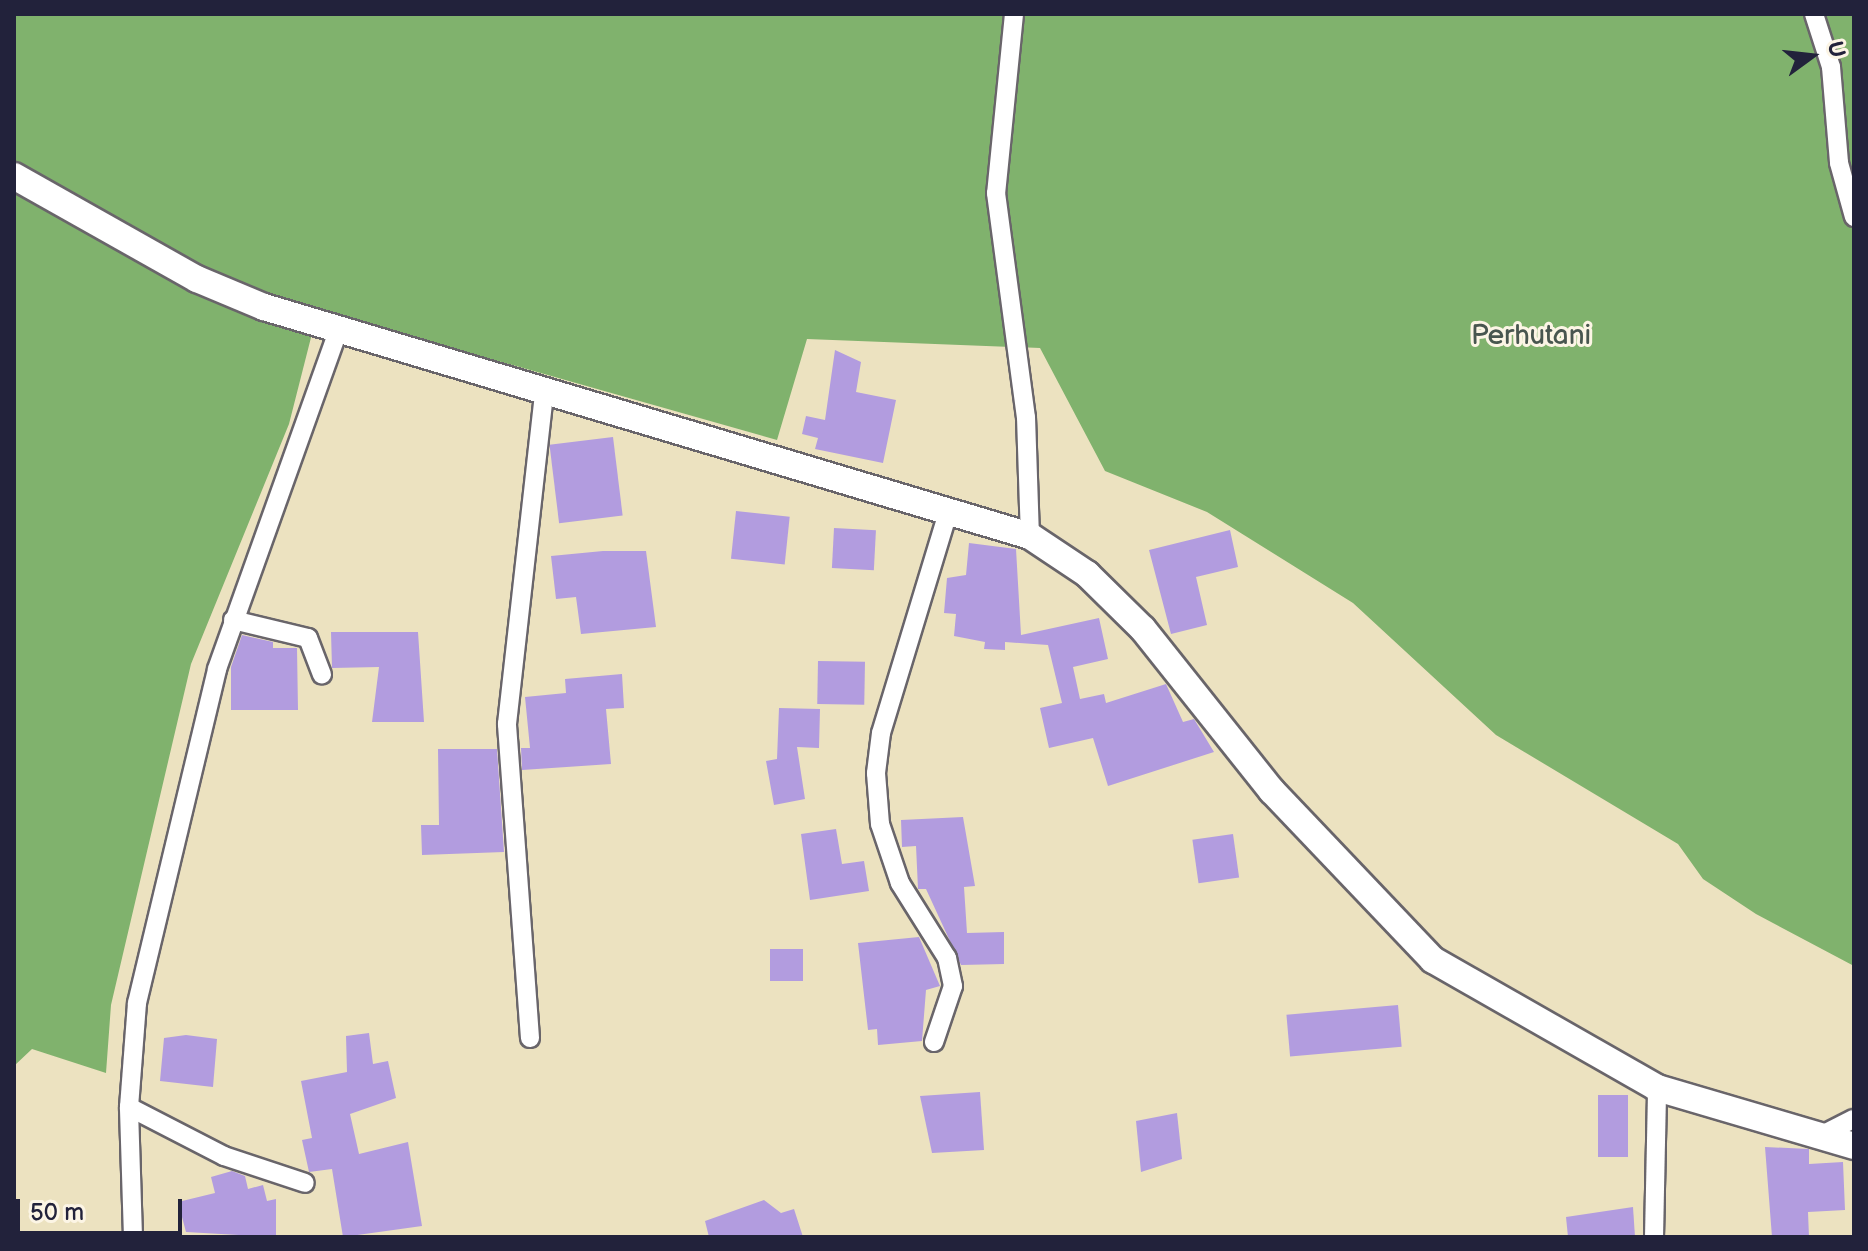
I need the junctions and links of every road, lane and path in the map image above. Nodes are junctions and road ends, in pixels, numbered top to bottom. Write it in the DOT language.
graph roads {
  1 [pos="1014,14"];
  2 [pos="1814,14"];
  3 [pos="14,176"];
  4 [pos="1854,217"];
  5 [pos="337,333"];
  6 [pos="545,387"];
  7 [pos="948,512"];
  8 [pos="1030,536"];
  9 [pos="233,620"];
  10 [pos="322,674"];
  11 [pos="530,1038"];
  12 [pos="934,1042"];
  13 [pos="1657,1088"];
  14 [pos="129,1107"];
  15 [pos="1854,1119"];
  16 [pos="1826,1133"];
  17 [pos="1854,1146"];
  18 [pos="305,1183"];
  19 [pos="133,1237"];
  20 [pos="1654,1237"];
  1 -- 8 [label="street"];
  2 -- 4 [label="street"];
  3 -- 5 [label="street"];
  5 -- 6 [label="street"];
  5 -- 9 [label="street"];
  6 -- 7 [label="street"];
  6 -- 11 [label="street"];
  7 -- 8 [label="street"];
  7 -- 12 [label="street"];
  8 -- 13 [label="street"];
  9 -- 10 [label="street"];
  9 -- 14 [label="street"];
  13 -- 16 [label="street"];
  13 -- 20 [label="street"];
  14 -- 18 [label="street"];
  14 -- 19 [label="street"];
  15 -- 16 [label="street"];
  16 -- 17 [label="street"];
}
